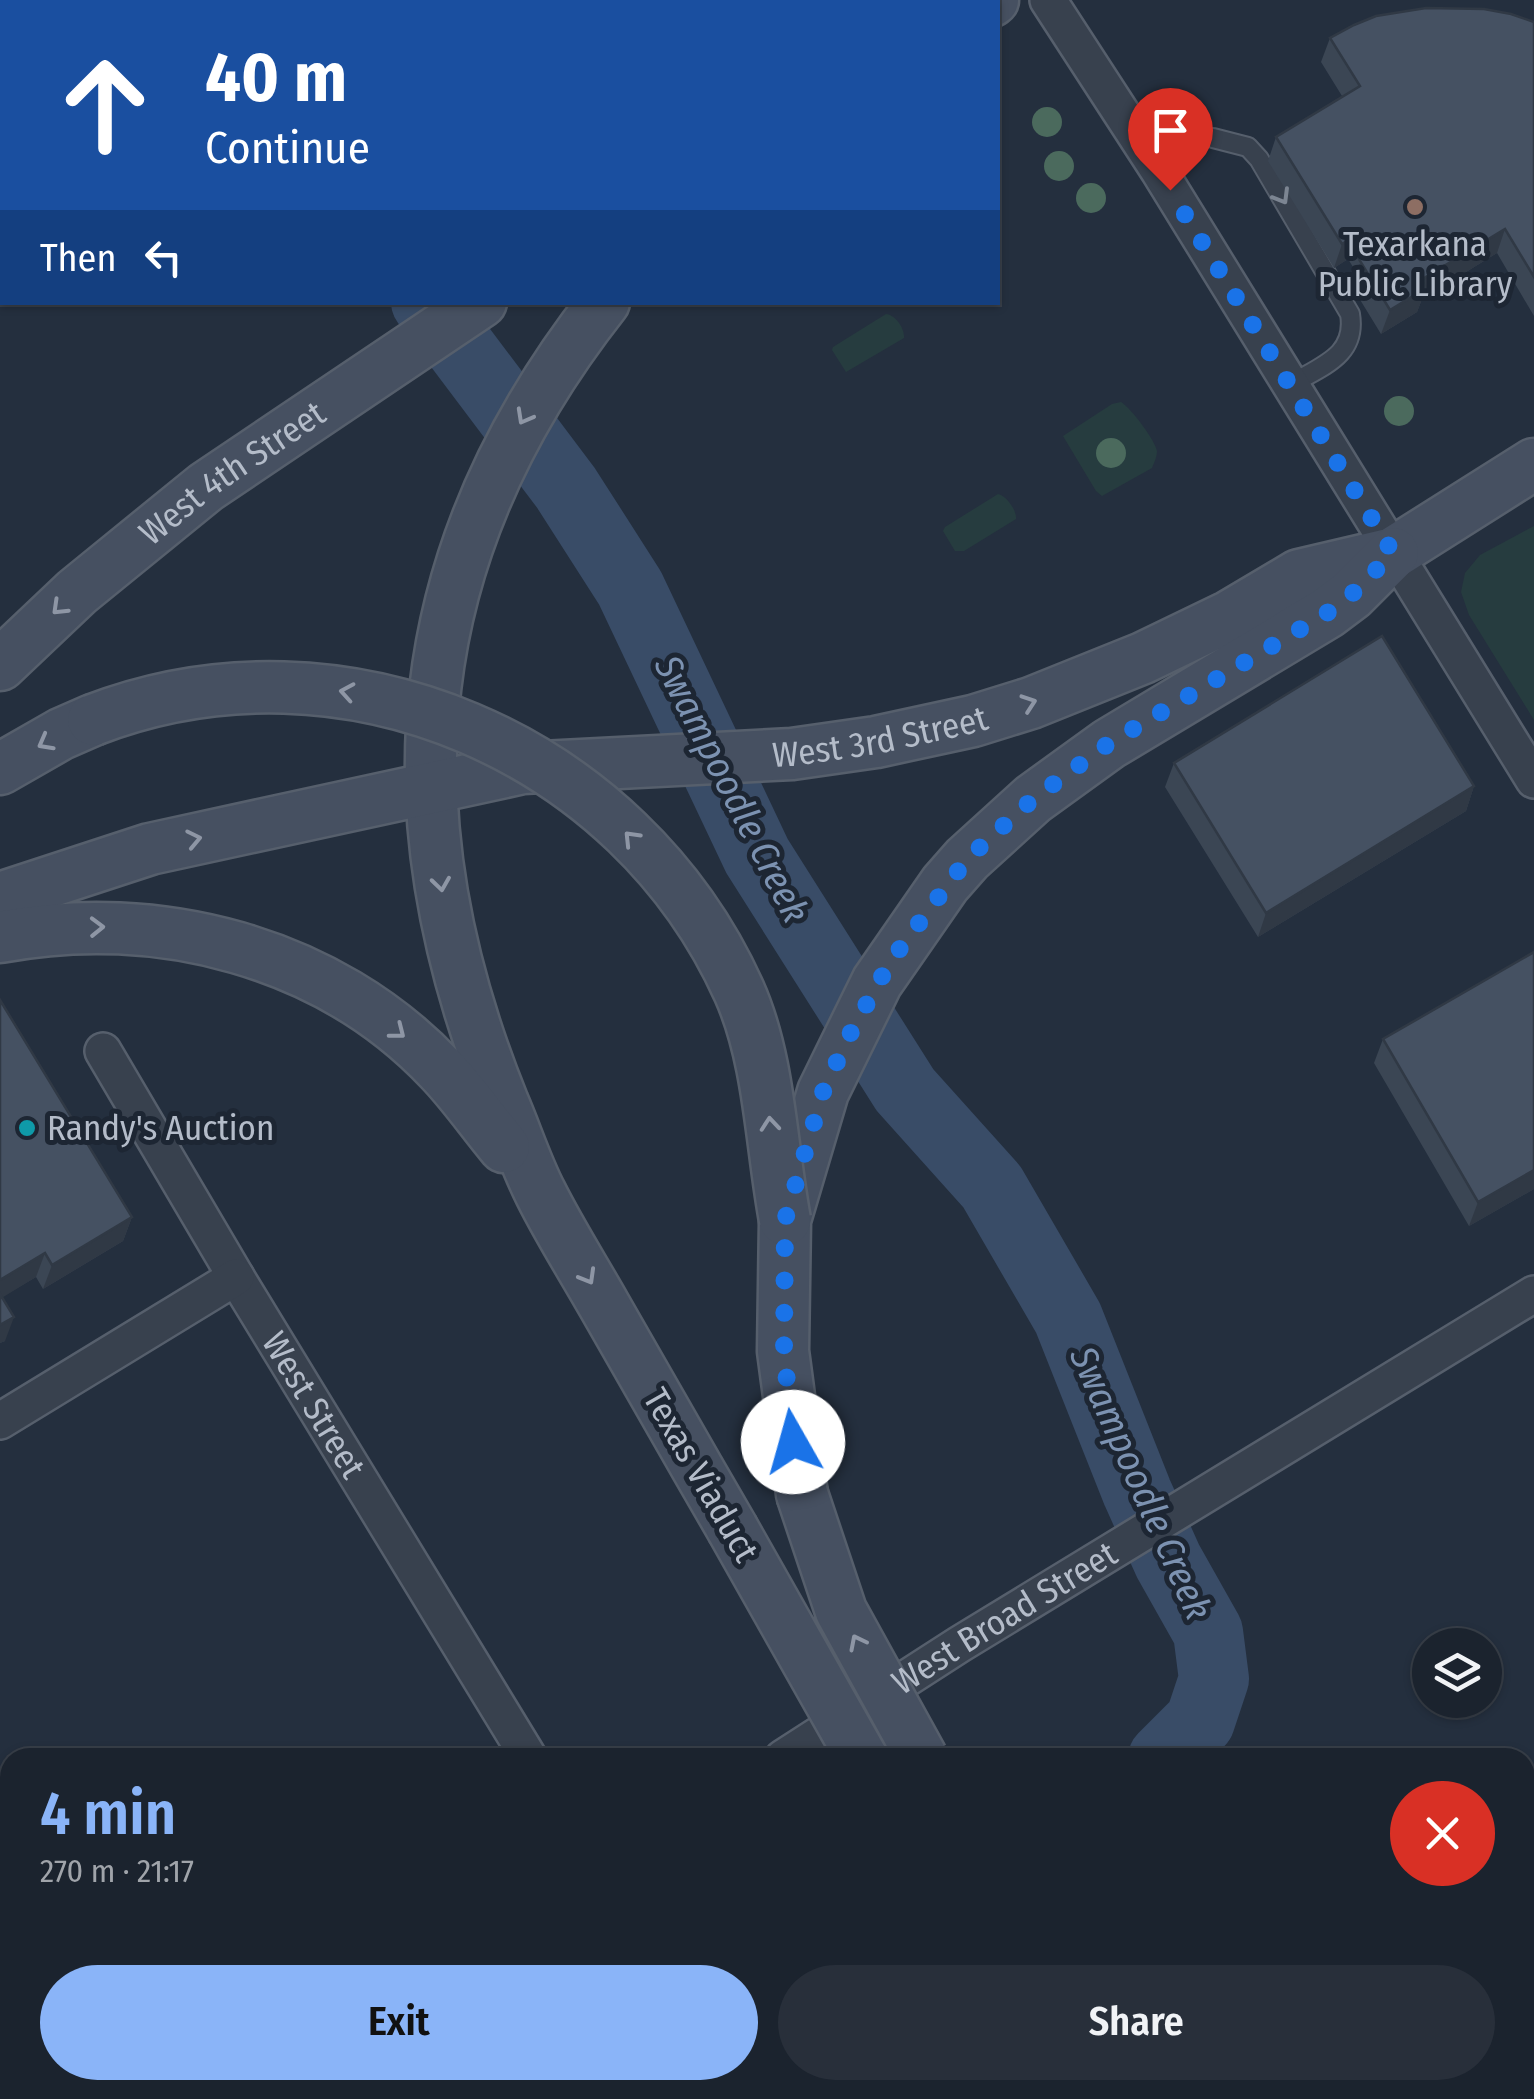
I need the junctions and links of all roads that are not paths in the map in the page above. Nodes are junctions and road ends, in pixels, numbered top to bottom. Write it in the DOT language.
graph roads {
  1 [pos="1048,0"];
  2 [pos="1213,138"];
  3 [pos="476,305"];
  4 [pos="590,319"];
  5 [pos="1290,385"];
  6 [pos="1534,464"];
  7 [pos="1393,553"];
  8 [pos="0,665"];
  9 [pos="0,770"];
  10 [pos="1534,780"];
  11 [pos="432,786"];
  12 [pos="0,898"];
  13 [pos="0,937"];
  14 [pos="103,1051"];
  15 [pos="540,1192"];
  16 [pos="785,1220"];
  17 [pos="236,1277"];
  18 [pos="1534,1294"];
  19 [pos="0,1421"];
  20 [pos="523,1748"];
  21 [pos="799,1748"];
  22 [pos="856,1748"];
  23 [pos="917,1748"];
  1 -- 5 [label="street"];
  2 -- 5 [label="lane, one-way"];
  3 -- 8 [label="main road, West 4th Street, one-way"];
  4 -- 11 [label="main road, one-way"];
  5 -- 7 [label="street"];
  6 -- 7 [label="main road, West 3rd Street"];
  7 -- 10 [label="street"];
  11 -- 7 [label="main road, West 3rd Street, one-way"];
  7 -- 16 [label="main road"];
  16 -- 9 [label="main road, one-way, bridge"];
  12 -- 11 [label="main road, West 3rd Street, one-way"];
  11 -- 15 [label="main road, one-way"];
  13 -- 15 [label="main road, one-way"];
  14 -- 17 [label="street, West Street"];
  15 -- 22 [label="main road, Texas Viaduct, one-way, bridge"];
  23 -- 16 [label="main road, Texas Viaduct, one-way, bridge"];
  17 -- 19 [label="street"];
  17 -- 20 [label="street, West Street"];
  18 -- 21 [label="street, West Broad Street"];
}
